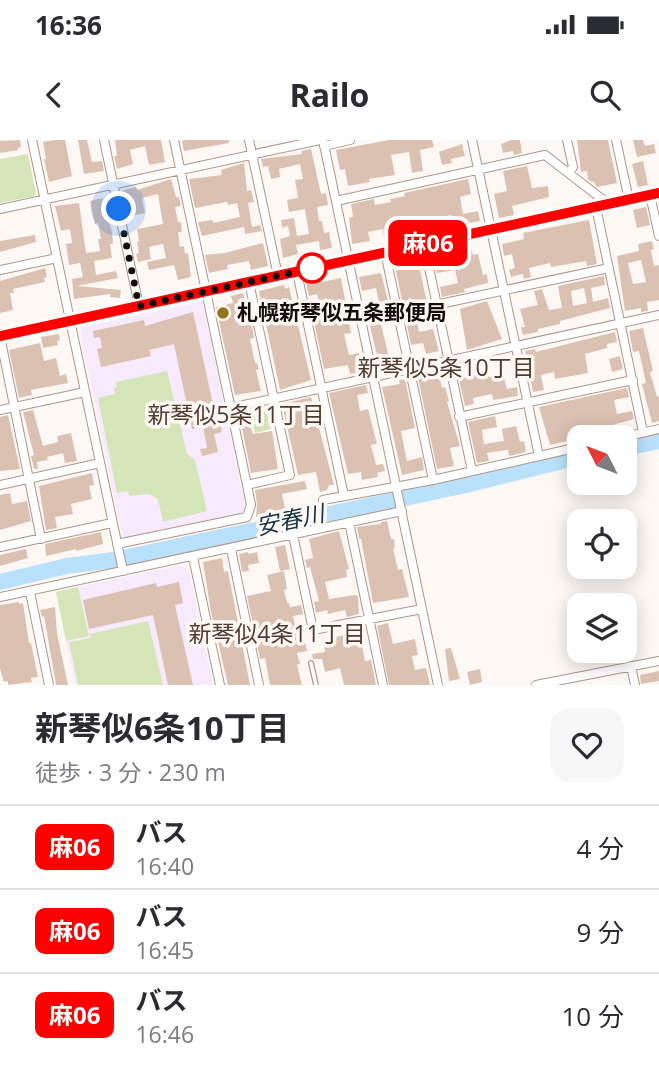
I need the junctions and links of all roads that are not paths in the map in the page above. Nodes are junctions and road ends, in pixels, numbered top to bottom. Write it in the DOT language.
graph roads {
  1 [pos="32,140"];
  2 [pos="104,140"];
  3 [pos="174,140"];
  4 [pos="249,140"];
  5 [pos="350,140"];
  6 [pos="472,140"];
  7 [pos="567,140"];
  8 [pos="616,140"];
  9 [pos="323,142"];
  10 [pos="253,155"];
  11 [pos="478,169"];
  12 [pos="181,171"];
  13 [pos="569,173"];
  14 [pos="114,185"];
  15 [pos="655,194"];
  16 [pos="44,199"];
  17 [pos="629,200"];
  18 [pos="336,201"];
  19 [pos="600,206"];
  20 [pos="0,209"];
  21 [pos="491,230"];
  22 [pos="659,236"];
  23 [pos="424,244"];
  24 [pos="385,252"];
  25 [pos="57,258"];
  26 [pos="348,260"];
  27 [pos="609,268"];
  28 [pos="0,270"];
  29 [pos="297,272"];
  30 [pos="278,276"];
  31 [pos="249,282"];
  32 [pos="504,289"];
  33 [pos="205,291"];
  34 [pos="435,305"];
  35 [pos="139,306"];
  36 [pos="659,314"];
  37 [pos="70,321"];
  38 [pos="622,323"];
  39 [pos="0,336"];
  40 [pos="516,346"];
  41 [pos="447,361"];
  42 [pos="410,369"];
  43 [pos="373,377"];
  44 [pos="633,380"];
  45 [pos="321,388"];
  46 [pos="85,392"];
  47 [pos="275,398"];
  48 [pos="528,402"];
  49 [pos="15,407"];
  50 [pos="230,408"];
  51 [pos="0,410"];
  52 [pos="459,417"];
  53 [pos="659,429"];
  54 [pos="643,432"];
  55 [pos="637,434"];
  56 [pos="567,450"];
  57 [pos="539,456"];
  58 [pos="100,463"];
  59 [pos="472,471"];
  60 [pos="30,478"];
  61 [pos="433,480"];
  62 [pos="0,485"];
  63 [pos="247,485"];
  64 [pos="397,488"];
  65 [pos="344,496"];
  66 [pos="323,500"];
  67 [pos="401,507"];
  68 [pos="349,522"];
  69 [pos="112,523"];
  70 [pos="293,536"];
  71 [pos="41,539"];
  72 [pos="0,547"];
  73 [pos="231,549"];
  74 [pos="193,557"];
  75 [pos="120,558"];
  76 [pos="30,592"];
  77 [pos="0,597"];
  78 [pos="422,608"];
  79 [pos="370,618"];
  80 [pos="659,661"];
  81 [pos="312,663"];
  82 [pos="631,666"];
  83 [pos="586,675"];
  84 [pos="49,685"];
  85 [pos="220,685"];
  86 [pos="259,685"];
  87 [pos="316,685"];
  88 [pos="383,685"];
  89 [pos="438,685"];
  90 [pos="537,685"];
  91 [pos="588,685"];
  92 [pos="635,685"];
  1 -- 16 [label="street"];
  2 -- 14 [label="street"];
  3 -- 12 [label="street"];
  4 -- 10 [label="street"];
  5 -- 9 [label="street"];
  6 -- 11 [label="street"];
  7 -- 13 [label="street"];
  8 -- 17 [label="street"];
  9 -- 10 [label="street"];
  9 -- 18 [label="street"];
  10 -- 12 [label="street"];
  10 -- 30 [label="street"];
  11 -- 13 [label="street"];
  11 -- 18 [label="street"];
  11 -- 21 [label="street"];
  12 -- 14 [label="street"];
  12 -- 33 [label="street"];
  13 -- 19 [label="street"];
  14 -- 16 [label="street"];
  14 -- 35 [label="street"];
  15 -- 17 [label="street"];
  15 -- 22 [label="street"];
  16 -- 20 [label="street"];
  16 -- 25 [label="street"];
  17 -- 19 [label="street"];
  18 -- 26 [label="street"];
  19 -- 21 [label="street"];
  19 -- 27 [label="street"];
  21 -- 23 [label="street"];
  21 -- 32 [label="street"];
  23 -- 24 [label="street"];
  23 -- 34 [label="street"];
  24 -- 26 [label="street"];
  24 -- 42 [label="street"];
  25 -- 28 [label="street"];
  25 -- 37 [label="street"];
  26 -- 29 [label="street"];
  26 -- 43 [label="street"];
  27 -- 32 [label="street"];
  27 -- 38 [label="street"];
  29 -- 30 [label="street"];
  29 -- 45 [label="street"];
  30 -- 31 [label="street"];
  31 -- 33 [label="street"];
  31 -- 47 [label="street"];
  32 -- 34 [label="street"];
  32 -- 40 [label="street"];
  33 -- 35 [label="street"];
  33 -- 50 [label="street"];
  34 -- 41 [label="street"];
  35 -- 37 [label="street"];
  36 -- 38 [label="street"];
  37 -- 39 [label="street"];
  37 -- 46 [label="street"];
  38 -- 40 [label="street"];
  38 -- 44 [label="street"];
  39 -- 49 [label="street"];
  40 -- 41 [label="street"];
  40 -- 48 [label="street"];
  41 -- 42 [label="street"];
  41 -- 52 [label="street"];
  42 -- 43 [label="street"];
  42 -- 61 [label="street"];
  43 -- 45 [label="street"];
  43 -- 64 [label="street"];
  44 -- 48 [label="street"];
  44 -- 54 [label="street"];
  45 -- 47 [label="street"];
  45 -- 65 [label="street"];
  46 -- 49 [label="street"];
  46 -- 58 [label="street"];
  47 -- 50 [label="street"];
  47 -- 63 [label="street"];
  48 -- 52 [label="street"];
  48 -- 57 [label="street"];
  49 -- 51 [label="street"];
  49 -- 60 [label="street"];
  50 -- 63 [label="street"];
  52 -- 59 [label="street"];
  53 -- 54 [label="street"];
  54 -- 55 [label="street"];
  56 -- 57 [label="street"];
  57 -- 59 [label="street"];
  58 -- 60 [label="street"];
  58 -- 69 [label="street"];
  59 -- 61 [label="street"];
  60 -- 62 [label="street"];
  60 -- 71 [label="street"];
  61 -- 64 [label="street"];
  63 -- 75 [label="street"];
  64 -- 65 [label="street"];
  64 -- 67 [label="street"];
  65 -- 66 [label="street"];
  67 -- 68 [label="street"];
  67 -- 78 [label="street"];
  68 -- 70 [label="street"];
  68 -- 79 [label="street"];
  69 -- 71 [label="street"];
  69 -- 75 [label="street"];
  70 -- 73 [label="street"];
  70 -- 79 [label="street"];
  71 -- 72 [label="street"];
  73 -- 74 [label="street"];
  73 -- 86 [label="street"];
  74 -- 75 [label="street"];
  74 -- 85 [label="street"];
  75 -- 76 [label="street"];
  76 -- 77 [label="street"];
  76 -- 84 [label="street"];
  78 -- 79 [label="street"];
  78 -- 89 [label="street"];
  79 -- 88 [label="street"];
  80 -- 82 [label="street"];
  81 -- 87 [label="lane"];
  82 -- 83 [label="street"];
  82 -- 92 [label="street"];
  83 -- 90 [label="street"];
  83 -- 91 [label="street"];
}
